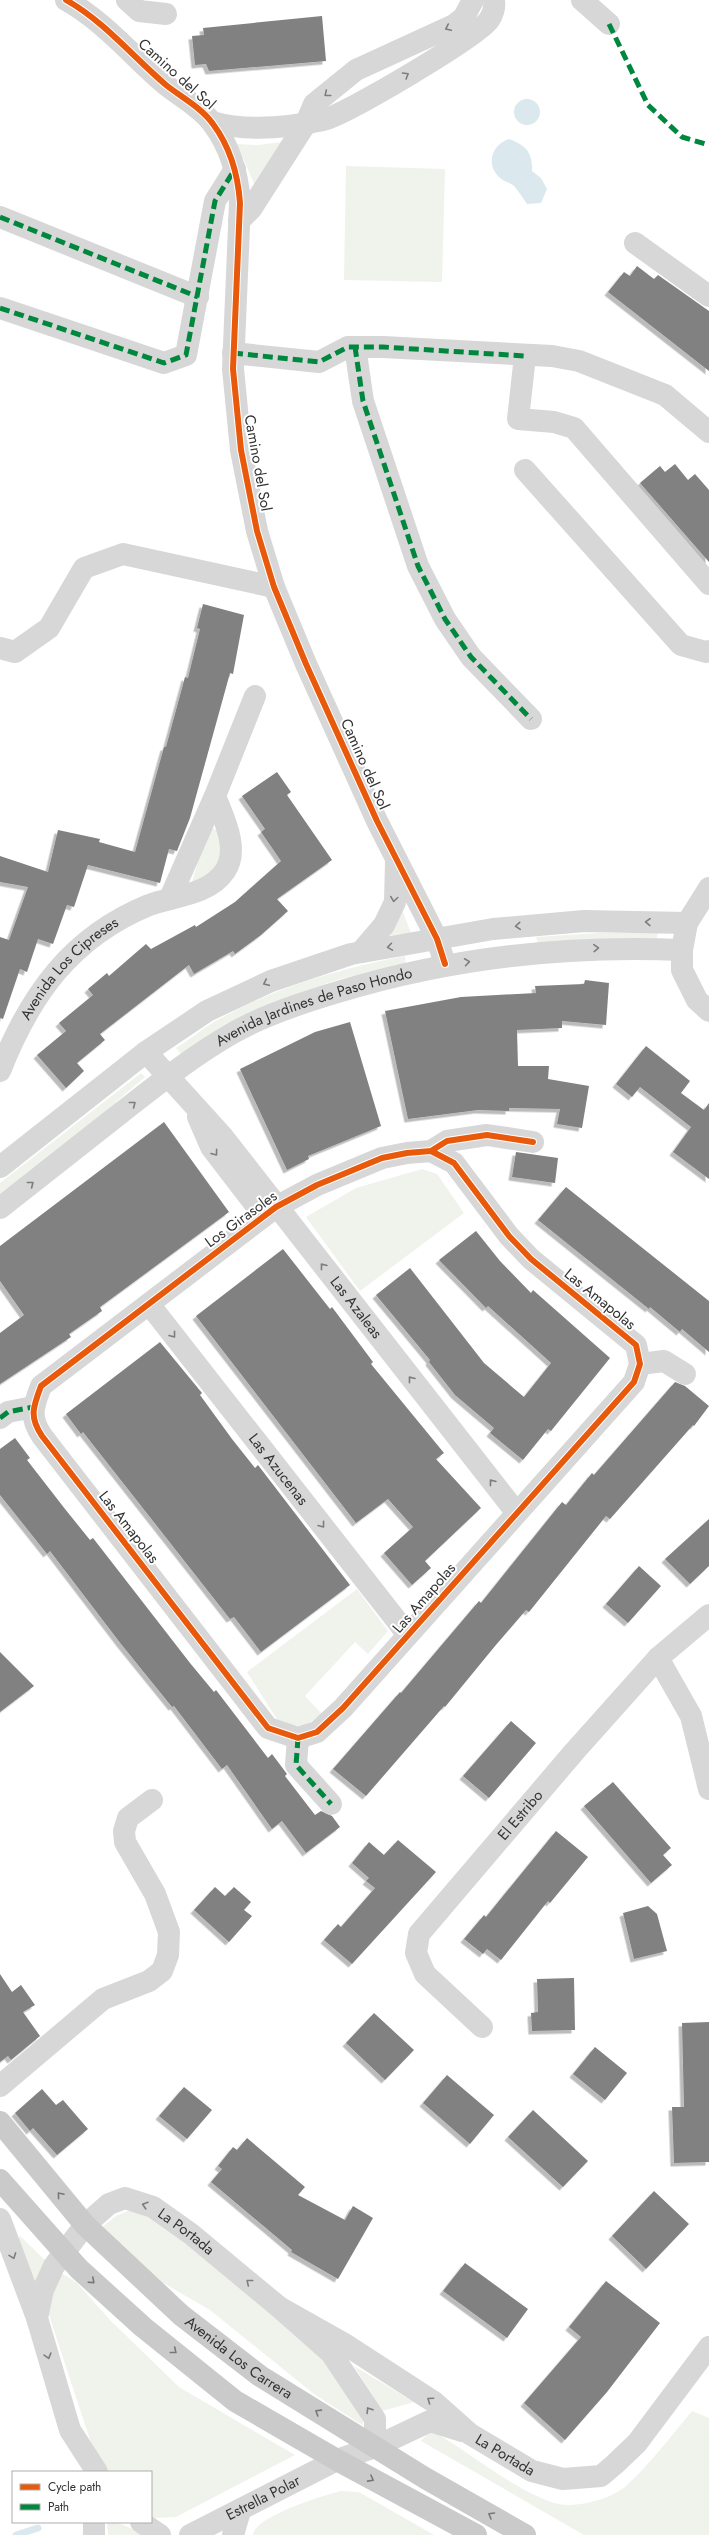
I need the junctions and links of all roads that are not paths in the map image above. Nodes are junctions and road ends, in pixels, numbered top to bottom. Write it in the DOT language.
graph roads {
  1 [pos="66,0"];
  2 [pos="127,0"];
  3 [pos="473,0"];
  4 [pos="494,0"];
  5 [pos="582,0"];
  6 [pos="166,14"];
  7 [pos="609,24"];
  8 [pos="212,122"];
  9 [pos="306,123"];
  10 [pos="235,169"];
  11 [pos="0,217"];
  12 [pos="239,221"];
  13 [pos="635,243"];
  14 [pos="709,296"];
  15 [pos="198,297"];
  16 [pos="0,308"];
  17 [pos="355,347"];
  18 [pos="233,353"];
  19 [pos="524,356"];
  20 [pos="709,432"];
  21 [pos="525,470"];
  22 [pos="709,584"];
  23 [pos="274,587"];
  24 [pos="0,648"];
  25 [pos="709,650"];
  26 [pos="254,696"];
  27 [pos="531,719"];
  28 [pos="215,796"];
  29 [pos="396,860"];
  30 [pos="709,888"];
  31 [pos="170,898"];
  32 [pos="687,923"];
  33 [pos="437,939"];
  34 [pos="682,950"];
  35 [pos="361,952"];
  36 [pos="446,964"];
  37 [pos="709,1011"];
  38 [pos="146,1052"];
  39 [pos="0,1071"];
  40 [pos="167,1077"];
  41 [pos="533,1142"];
  42 [pos="431,1151"];
  43 [pos="0,1167"];
  44 [pos="0,1208"];
  45 [pos="270,1212"];
  46 [pos="149,1304"];
  47 [pos="640,1364"];
  48 [pos="685,1374"];
  49 [pos="33,1407"];
  50 [pos="0,1418"];
  51 [pos="516,1512"];
  52 [pos="709,1615"];
  53 [pos="408,1636"];
  54 [pos="658,1658"];
  55 [pos="298,1738"];
  56 [pos="709,1789"];
  57 [pos="152,1800"];
  58 [pos="331,1804"];
  59 [pos="482,2027"];
  60 [pos="0,2086"];
  61 [pos="0,2122"];
  62 [pos="0,2180"];
  63 [pos="0,2219"];
  64 [pos="85,2225"];
  65 [pos="64,2254"];
  66 [pos="279,2307"];
  67 [pos="37,2318"];
  68 [pos="709,2347"];
  69 [pos="70,2430"];
  70 [pos="470,2434"];
  71 [pos="375,2447"];
  72 [pos="337,2460"];
  73 [pos="81,2471"];
  74 [pos="97,2471"];
  75 [pos="240,2511"];
  76 [pos="94,2523"];
  77 [pos="142,2523"];
  78 [pos="94,2535"];
  79 [pos="160,2535"];
  80 [pos="190,2535"];
  81 [pos="233,2535"];
  82 [pos="476,2535"];
  83 [pos="525,2535"];
  1 -- 8 [label="street, Camino del Sol"];
  2 -- 6 [label="street"];
  3 -- 9 [label="street, one-way"];
  9 -- 4 [label="street, one-way"];
  5 -- 7 [label="street"];
  8 -- 9 [label="street"];
  8 -- 10 [label="street, Camino del Sol"];
  9 -- 12 [label="street"];
  10 -- 12 [label="street, Camino del Sol"];
  10 -- 15 [label="street"];
  11 -- 15 [label="street"];
  12 -- 18 [label="street, Camino del Sol"];
  13 -- 14 [label="street"];
  15 -- 16 [label="street"];
  17 -- 18 [label="street"];
  17 -- 19 [label="street"];
  17 -- 27 [label="street"];
  18 -- 23 [label="street, Camino del Sol"];
  19 -- 20 [label="street"];
  19 -- 22 [label="street"];
  21 -- 25 [label="street"];
  23 -- 24 [label="street"];
  23 -- 29 [label="street, Camino del Sol"];
  26 -- 28 [label="street"];
  28 -- 31 [label="street"];
  28 -- 31 [label="street, Avenida Los Cipreses"];
  29 -- 33 [label="street, Camino del Sol"];
  29 -- 35 [label="street, Camino del Sol, one-way"];
  30 -- 32 [label="street"];
  31 -- 39 [label="street, Avenida Los Cipreses"];
  32 -- 33 [label="street, Avenida Jardines de Paso Hondo, one-way"];
  32 -- 34 [label="street"];
  33 -- 35 [label="street, Avenida Jardines de Paso Hondo, one-way"];
  33 -- 36 [label="street, Camino del Sol"];
  36 -- 34 [label="street, Avenida Jardines de Paso Hondo, one-way"];
  34 -- 37 [label="street"];
  35 -- 38 [label="street, Avenida Jardines de Paso Hondo, one-way"];
  36 -- 40 [label="street, Avenida Jardines de Paso Hondo"];
  38 -- 40 [label="street, Las Azaleas"];
  38 -- 43 [label="street, Avenida Jardines de Paso Hondo"];
  44 -- 40 [label="street, Avenida Jardines de Paso Hondo, one-way"];
  40 -- 45 [label="street, Las Azaleas"];
  41 -- 42 [label="street, Los Girasoles"];
  42 -- 45 [label="street, Los Girasoles"];
  42 -- 47 [label="street, Las Amapolas"];
  45 -- 46 [label="street, Los Girasoles"];
  51 -- 45 [label="street, Las Azaleas, one-way"];
  46 -- 49 [label="street, Los Girasoles"];
  46 -- 53 [label="street, Las Azucenas, one-way"];
  47 -- 48 [label="street"];
  47 -- 51 [label="street, Las Amapolas"];
  49 -- 50 [label="street"];
  49 -- 55 [label="street, Las Amapolas"];
  51 -- 53 [label="street, Las Amapolas"];
  52 -- 54 [label="street, El Estribo"];
  53 -- 55 [label="street, Las Amapolas"];
  54 -- 56 [label="street"];
  54 -- 59 [label="street, El Estribo"];
  55 -- 58 [label="street"];
  57 -- 60 [label="street"];
  64 -- 61 [label="main road, Avenida Los Carrera, one-way"];
  62 -- 65 [label="main road"];
  63 -- 67 [label="street, one-way"];
  64 -- 65 [label="street, La Portada"];
  66 -- 64 [label="street, La Portada, one-way"];
  71 -- 64 [label="main road, Avenida Los Carrera, one-way"];
  65 -- 67 [label="street, La Portada"];
  65 -- 72 [label="main road, one-way"];
  70 -- 66 [label="street, La Portada, one-way"];
  71 -- 66 [label="street, La Portada, one-way"];
  67 -- 69 [label="street, one-way"];
  68 -- 70 [label="street, La Portada"];
  69 -- 73 [label="street"];
  69 -- 74 [label="street"];
  70 -- 71 [label="street, Estrella Polar"];
  71 -- 72 [label="street, Estrella Polar"];
  83 -- 71 [label="main road, Avenida Los Carrera, one-way"];
  72 -- 75 [label="street, Estrella Polar"];
  72 -- 82 [label="main road, one-way"];
  75 -- 80 [label="street, Estrella Polar"];
  75 -- 81 [label="street"];
  76 -- 78 [label="street"];
  77 -- 79 [label="street"];
}
